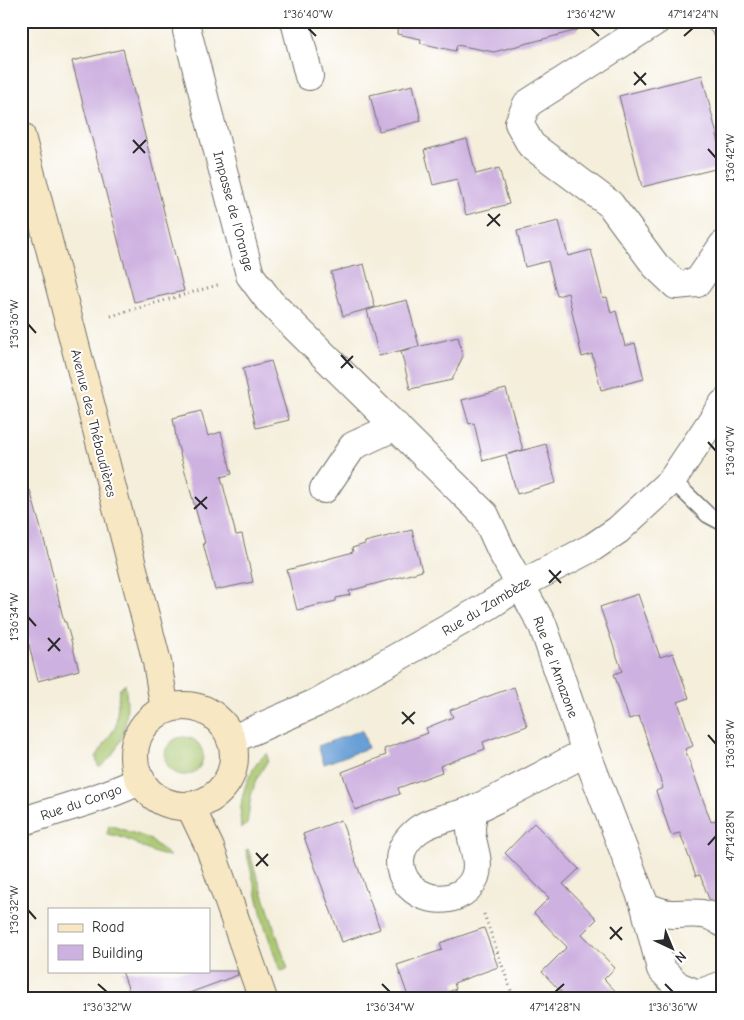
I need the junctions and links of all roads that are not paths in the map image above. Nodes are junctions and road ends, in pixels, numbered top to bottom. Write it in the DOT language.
graph roads {
  1 [pos="295,21"];
  2 [pos="656,21"];
  3 [pos="187,31"];
  4 [pos="309,76"];
  5 [pos="21,136"];
  6 [pos="723,244"];
  7 [pos="723,404"];
  8 [pos="396,426"];
  9 [pos="672,480"];
  10 [pos="324,489"];
  11 [pos="723,523"];
  12 [pos="520,585"];
  13 [pos="165,710"];
  14 [pos="231,740"];
  15 [pos="586,752"];
  16 [pos="140,780"];
  17 [pos="190,806"];
  18 [pos="474,810"];
  19 [pos="21,822"];
  20 [pos="645,906"];
  21 [pos="723,923"];
  22 [pos="723,985"];
  23 [pos="263,999"];
  1 -- 4 [label="street"];
  2 -- 6 [label="street"];
  3 -- 8 [label="street, Impasse de l'Orange"];
  5 -- 13 [label="street, Avenue des Thébaudières"];
  7 -- 9 [label="street, Rue du Zambèze"];
  8 -- 10 [label="street"];
  8 -- 12 [label="street, Impasse de l'Orange"];
  9 -- 11 [label="lane"];
  9 -- 12 [label="street, Rue du Zambèze"];
  12 -- 14 [label="street, Rue du Zambèze"];
  12 -- 15 [label="street, Rue de l'Amazone"];
  13 -- 14 [label="street"];
  13 -- 16 [label="street"];
  14 -- 17 [label="street"];
  15 -- 18 [label="street"];
  15 -- 20 [label="street, Rue de l'Amazone"];
  16 -- 17 [label="street"];
  16 -- 19 [label="street, Rue du Congo"];
  17 -- 23 [label="street"];
  18 -- 18 [label="street"];
  20 -- 21 [label="street"];
  20 -- 22 [label="street, Rue de l'Amazone"];
}
